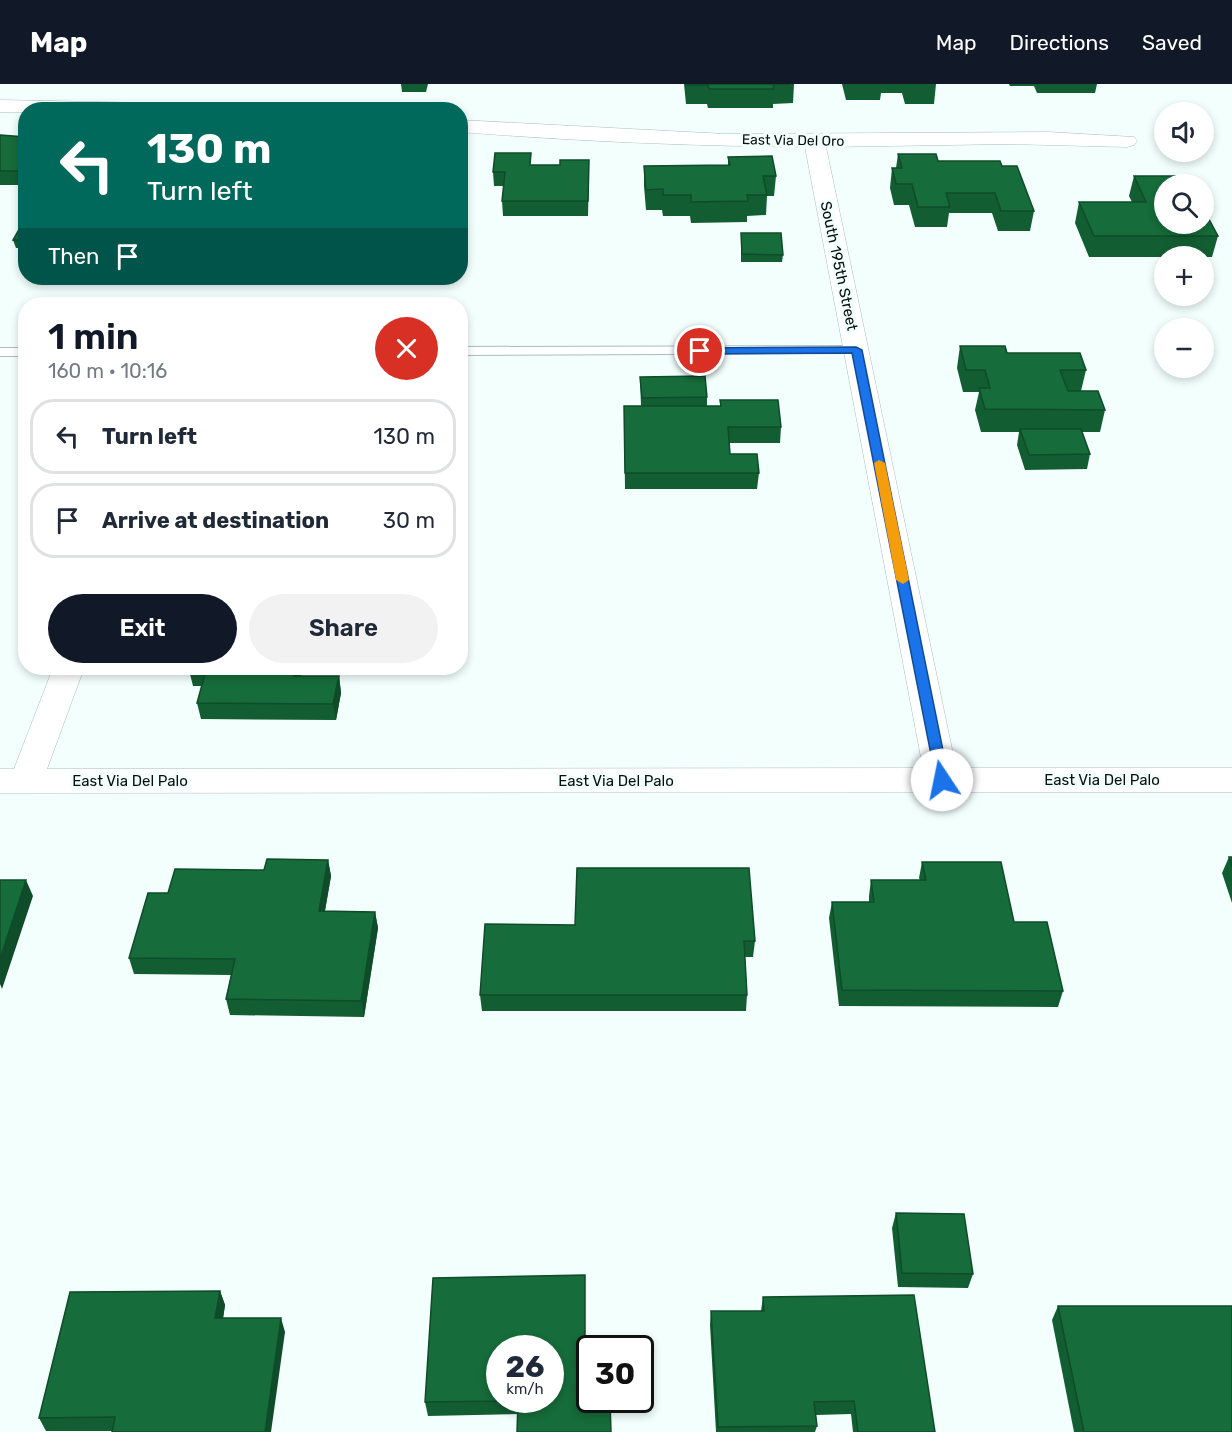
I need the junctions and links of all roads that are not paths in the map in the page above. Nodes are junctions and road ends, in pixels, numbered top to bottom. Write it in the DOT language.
graph roads {
  1 [pos="0,106"];
  2 [pos="18,106"];
  3 [pos="468,126"];
  4 [pos="814,141"];
  5 [pos="1127,141"];
  6 [pos="856,350"];
  7 [pos="468,351"];
  8 [pos="0,352"];
  9 [pos="18,352"];
  10 [pos="65,675"];
  11 [pos="942,780"];
  12 [pos="1232,780"];
  13 [pos="13,781"];
  1 -- 2 [label="street"];
  3 -- 4 [label="street, East Via Del Oro"];
  4 -- 5 [label="street, East Via Del Oro"];
  4 -- 6 [label="street, South 195th Street"];
  6 -- 7 [label="lane"];
  6 -- 11 [label="street, South 195th Street"];
  8 -- 9 [label="lane"];
  10 -- 13 [label="street"];
  11 -- 12 [label="street, East Via Del Palo"];
  11 -- 13 [label="street, East Via Del Palo"];
}
